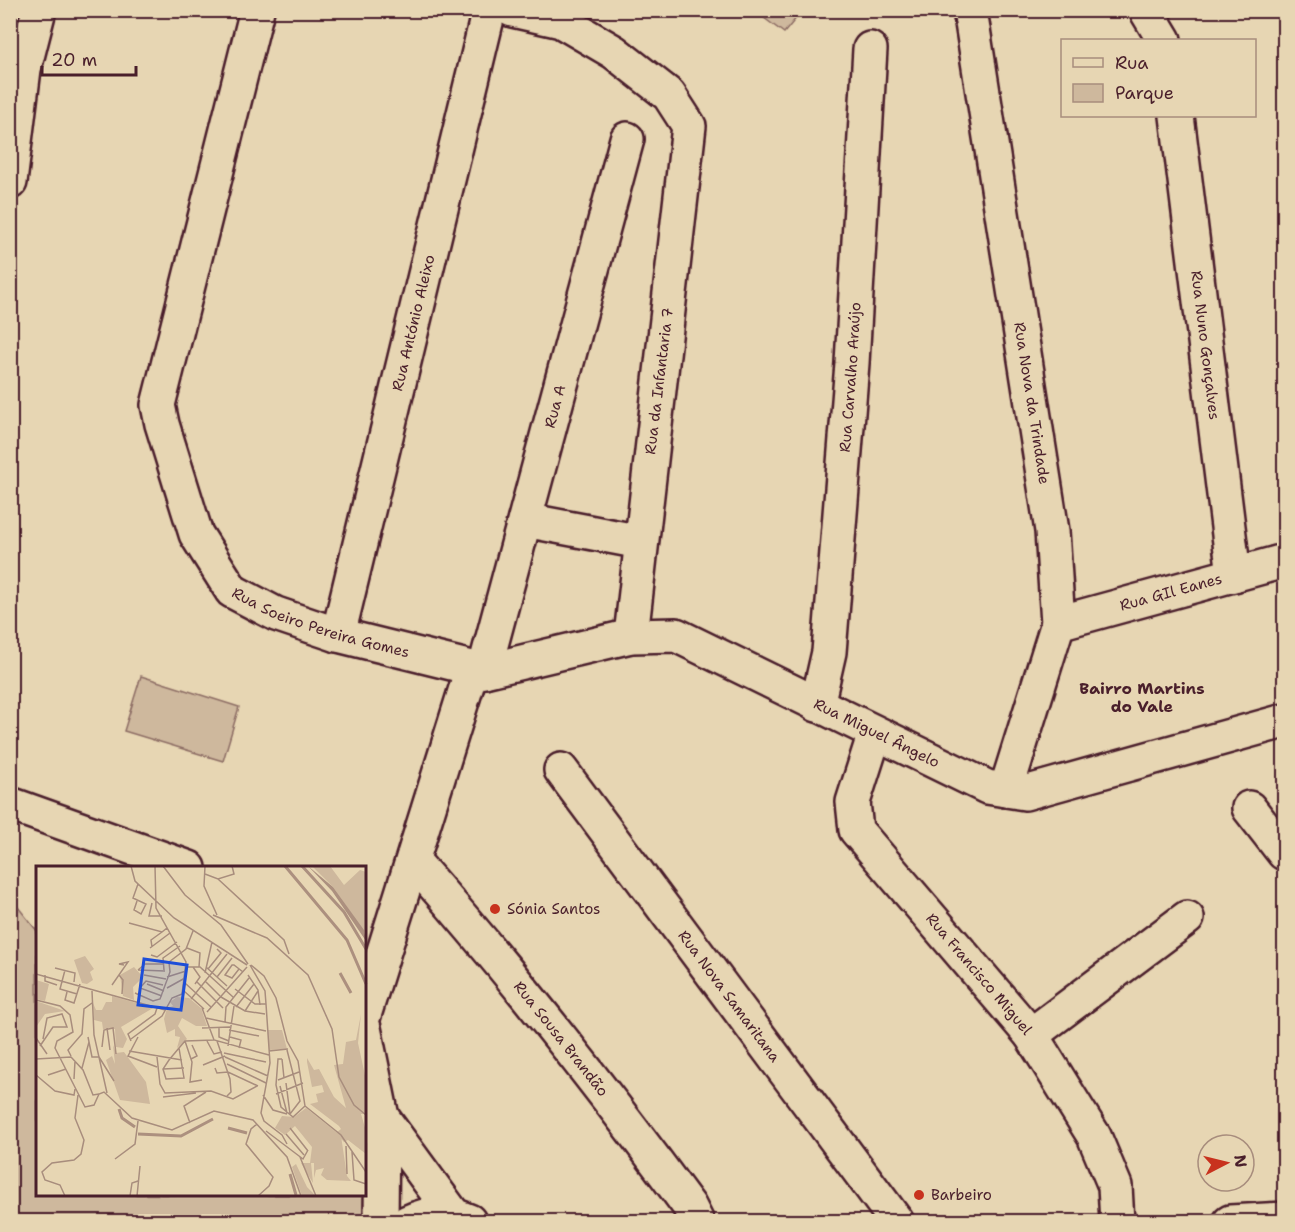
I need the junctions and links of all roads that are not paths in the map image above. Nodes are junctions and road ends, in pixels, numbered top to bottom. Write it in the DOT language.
graph roads {
  1 [pos="39,10"];
  2 [pos="257,10"];
  3 [pos="489,10"];
  4 [pos="512,10"];
  5 [pos="970,10"];
  6 [pos="1146,10"];
  7 [pos="1163,39"];
  8 [pos="870,49"];
  9 [pos="1177,117"];
  10 [pos="627,139"];
  11 [pos="10,182"];
  12 [pos="525,520"];
  13 [pos="641,542"];
  14 [pos="1284,561"];
  15 [pos="1234,575"];
  16 [pos="1058,623"];
  17 [pos="338,635"];
  18 [pos="631,636"];
  19 [pos="478,670"];
  20 [pos="818,705"];
  21 [pos="1284,721"];
  22 [pos="875,733"];
  23 [pos="561,770"];
  24 [pos="1006,790"];
  25 [pos="10,804"];
  26 [pos="1249,808"];
  27 [pos="1284,853"];
  28 [pos="414,862"];
  29 [pos="186,866"];
  30 [pos="1187,918"];
  31 [pos="366,1009"];
  32 [pos="1031,1035"];
  33 [pos="366,1038"];
  34 [pos="382,1117"];
  35 [pos="461,1218"];
  36 [pos="1284,1219"];
  37 [pos="381,1221"];
  38 [pos="408,1221"];
  39 [pos="697,1221"];
  40 [pos="897,1221"];
  41 [pos="1117,1221"];
  42 [pos="1230,1221"];
  43 [pos="1237,1221"];
  1 -- 11 [label="street"];
  2 -- 17 [label="street, Rua Soeiro Pereira Gomes"];
  3 -- 17 [label="street, Rua António Aleixo"];
  4 -- 13 [label="street, Rua da Infantaria 7"];
  5 -- 16 [label="street, Rua Nova da Trindade"];
  6 -- 7 [label="street"];
  8 -- 20 [label="street, Rua Carvalho Araújo"];
  9 -- 15 [label="street, Rua Nuno Gonçalves"];
  10 -- 12 [label="street, Rua A"];
  12 -- 13 [label="street"];
  12 -- 19 [label="street, Rua A"];
  13 -- 18 [label="street, Rua da Infantaria 7"];
  14 -- 15 [label="street, Rua GIl Eanes"];
  15 -- 16 [label="street, Rua GIl Eanes"];
  16 -- 24 [label="street, Rua Nova da Trindade"];
  17 -- 19 [label="street, Rua Soeiro Pereira Gomes"];
  18 -- 19 [label="street, Rua Miguel Ângelo"];
  18 -- 20 [label="street, Rua Miguel Ângelo"];
  19 -- 28 [label="street"];
  20 -- 22 [label="street, Rua Miguel Ângelo"];
  21 -- 24 [label="street, Rua Miguel Ângelo"];
  22 -- 24 [label="street, Rua Miguel Ângelo"];
  22 -- 32 [label="street, Rua Francisco Miguel"];
  23 -- 40 [label="street, Rua Nova Samaritana"];
  25 -- 29 [label="street"];
  26 -- 27 [label="street"];
  28 -- 31 [label="street"];
  28 -- 39 [label="street, Rua Sousa Brandão"];
  30 -- 32 [label="street"];
  32 -- 41 [label="street, Rua Francisco Miguel"];
  33 -- 34 [label="street"];
  34 -- 35 [label="street"];
  34 -- 37 [label="street"];
  35 -- 38 [label="street"];
  36 -- 43 [label="street"];
  42 -- 43 [label="street"];
}
